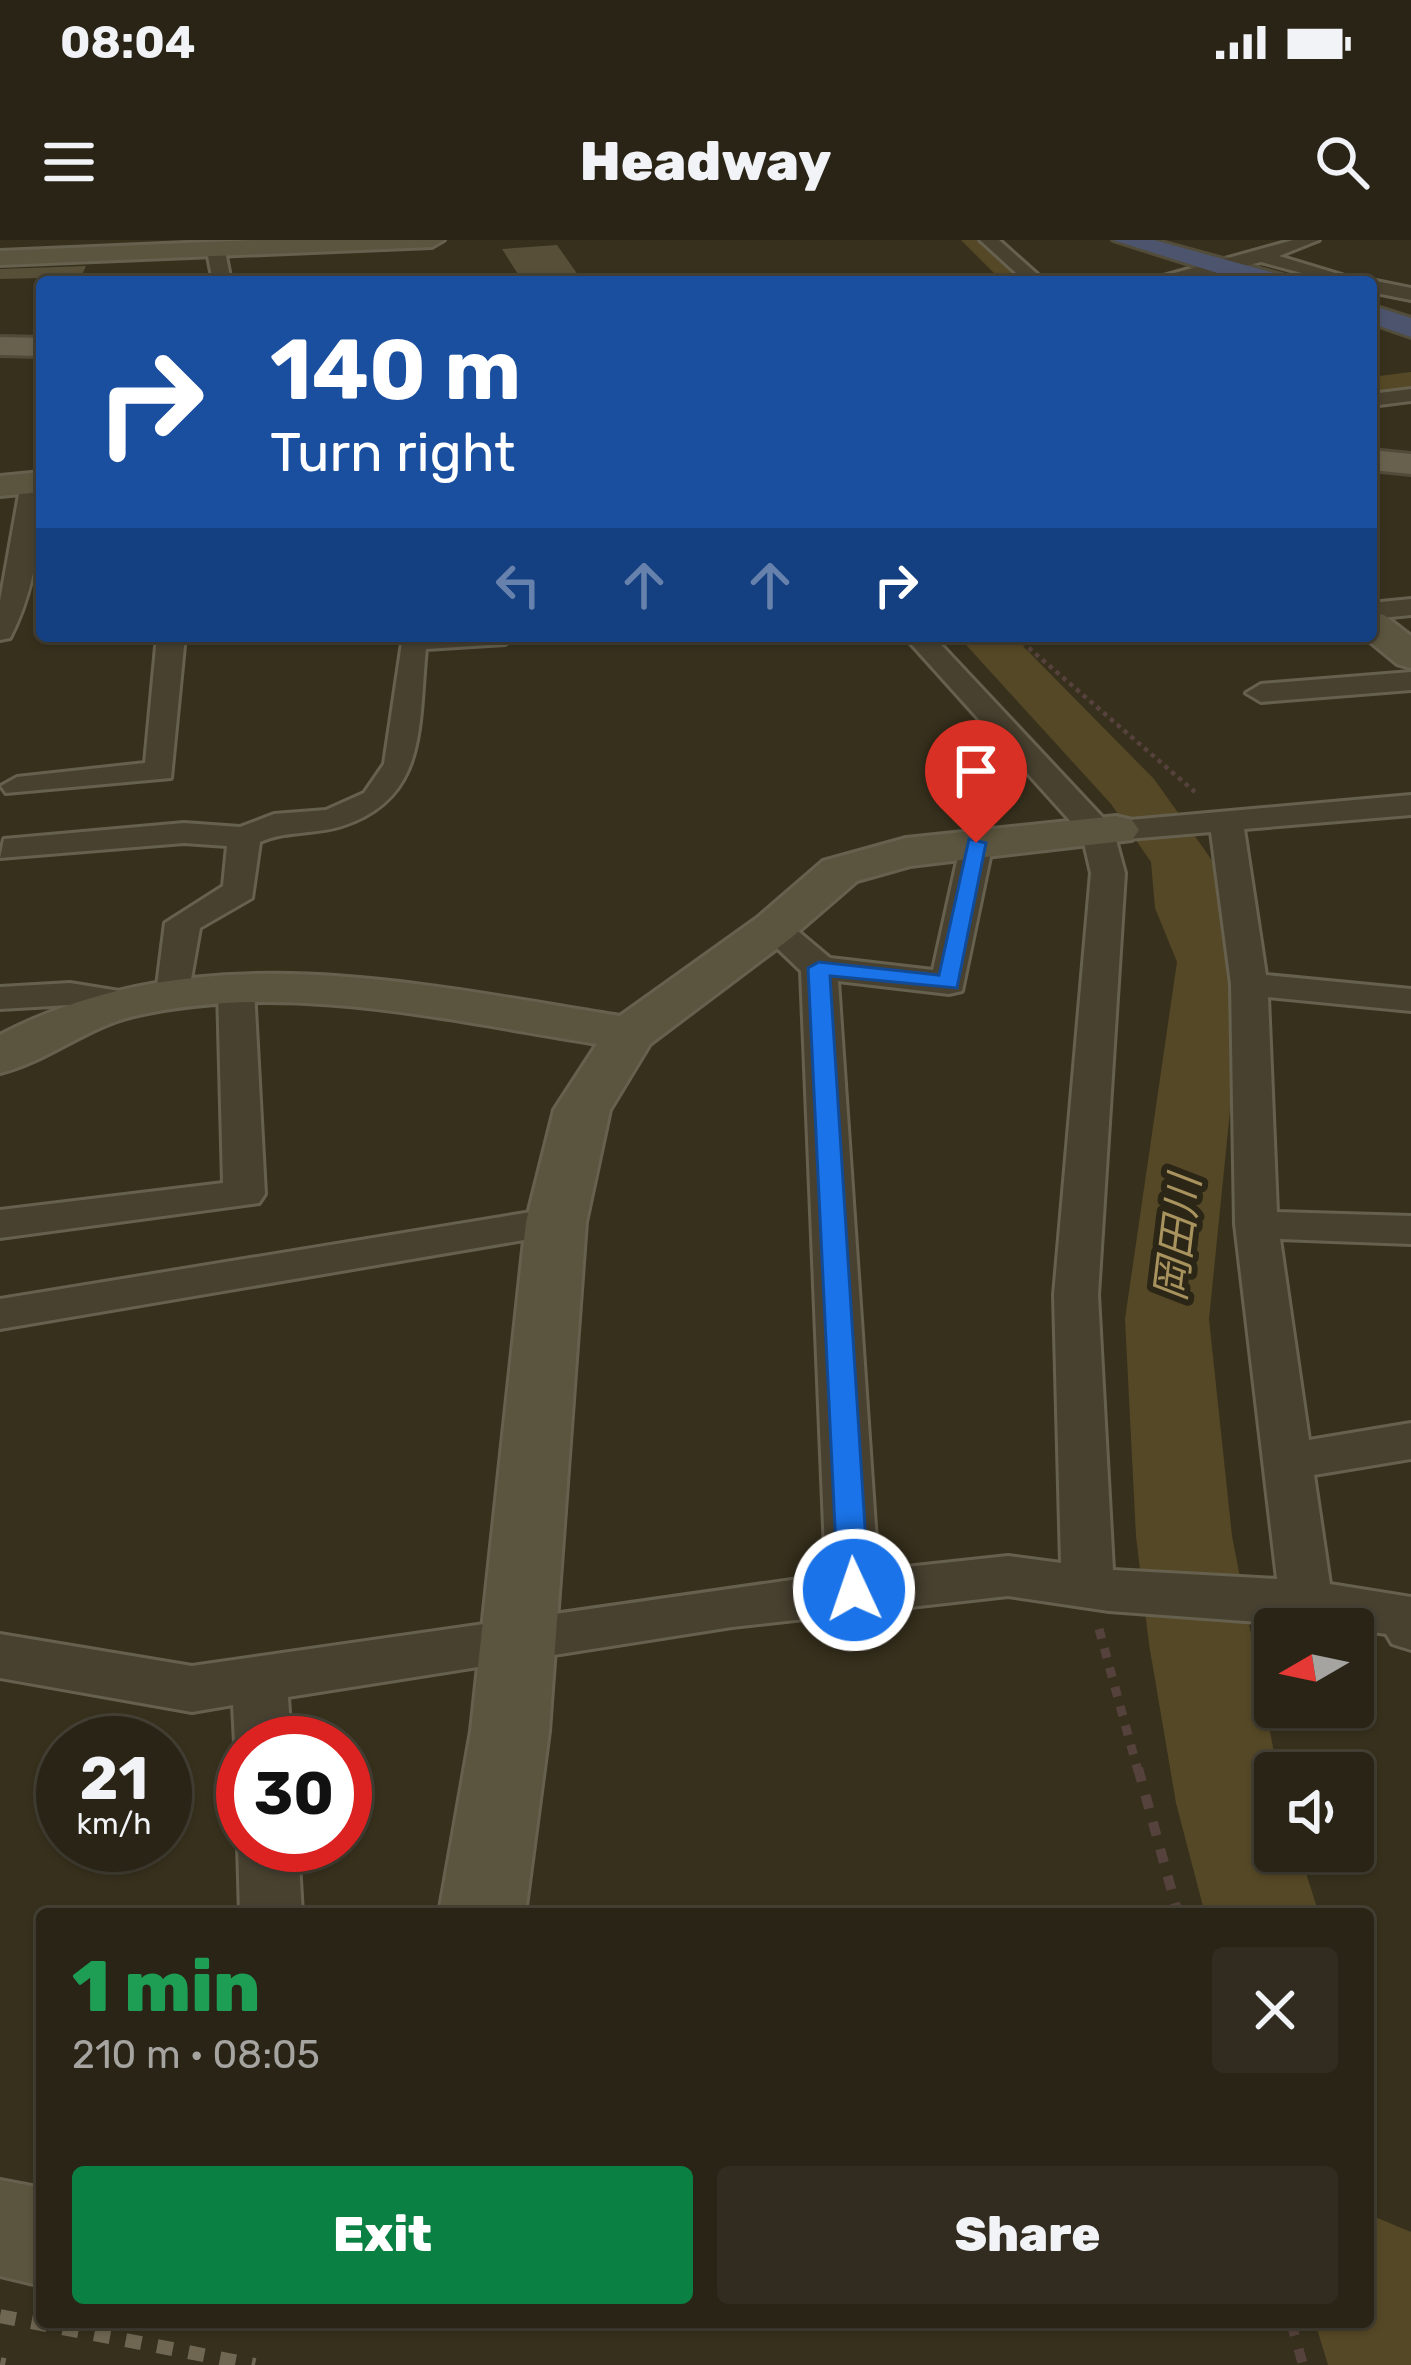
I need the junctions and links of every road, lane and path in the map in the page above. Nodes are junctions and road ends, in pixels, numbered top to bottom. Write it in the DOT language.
graph roads {
  1 [pos="432,240"];
  2 [pos="962,240"];
  3 [pos="989,240"];
  4 [pos="1126,240"];
  5 [pos="1163,240"];
  6 [pos="1310,240"];
  7 [pos="322,244"];
  8 [pos="201,248"];
  9 [pos="0,258"];
  10 [pos="1243,263"];
  11 [pos="218,276"];
  12 [pos="1001,276"];
  13 [pos="1030,276"];
  14 [pos="1180,276"];
  15 [pos="1266,276"];
  16 [pos="1288,276"];
  17 [pos="1320,276"];
  18 [pos="1377,293"];
  19 [pos="1411,294"];
  20 [pos="1377,295"];
  21 [pos="1411,307"];
  22 [pos="1377,313"];
  23 [pos="1411,324"];
  24 [pos="0,346"];
  25 [pos="36,347"];
  26 [pos="1411,395"];
  27 [pos="1377,399"];
  28 [pos="1377,461"];
  29 [pos="1411,464"];
  30 [pos="25,484"];
  31 [pos="1411,607"];
  32 [pos="1377,610"];
  33 [pos="36,615"];
  34 [pos="1,624"];
  35 [pos="1377,627"];
  36 [pos="171,642"];
  37 [pos="413,642"];
  38 [pos="923,642"];
  39 [pos="1021,642"];
  40 [pos="1411,656"];
  41 [pos="1411,681"];
  42 [pos="1261,693"];
  43 [pos="8,777"];
  44 [pos="1411,805"];
  45 [pos="1211,821"];
  46 [pos="1107,831"];
  47 [pos="244,837"];
  48 [pos="976,843"];
  49 [pos="2,849"];
  50 [pos="774,928"];
  51 [pos="819,968"];
  52 [pos="1249,984"];
  53 [pos="236,989"];
  54 [pos="0,998"];
  55 [pos="150,998"];
  56 [pos="1411,1000"];
  57 [pos="630,1034"];
  58 [pos="0,1058"];
  59 [pos="556,1222"];
  60 [pos="0,1224"];
  61 [pos="1256,1224"];
  62 [pos="1411,1230"];
  63 [pos="0,1314"];
  64 [pos="1411,1441"];
  65 [pos="1285,1462"];
  66 [pos="1098,1588"];
  67 [pos="854,1590"];
  68 [pos="1296,1601"];
  69 [pos="1411,1629"];
  70 [pos="518,1640"];
  71 [pos="0,1656"];
  72 [pos="259,1679"];
  73 [pos="261,1716"];
  74 [pos="269,1872"];
  75 [pos="271,1908"];
  76 [pos="483,1908"];
  77 [pos="1177,1908"];
  78 [pos="0,2228"];
  79 [pos="36,2236"];
  80 [pos="1293,2328"];
  81 [pos="1303,2365"];
  1 -- 7 [label="street"];
  2 -- 12 [label="street"];
  3 -- 13 [label="street"];
  4 -- 10 [label="highway"];
  5 -- 10 [label="highway"];
  6 -- 10 [label="street"];
  7 -- 8 [label="street"];
  8 -- 9 [label="street"];
  8 -- 11 [label="street"];
  10 -- 14 [label="street"];
  10 -- 15 [label="highway"];
  10 -- 16 [label="highway"];
  10 -- 17 [label="street"];
  18 -- 19 [label="street"];
  20 -- 21 [label="highway"];
  22 -- 23 [label="highway"];
  24 -- 25 [label="main road"];
  26 -- 27 [label="street"];
  28 -- 29 [label="main road"];
  30 -- 34 [label="street"];
  31 -- 32 [label="street"];
  33 -- 34 [label="street"];
  35 -- 40 [label="street"];
  36 -- 43 [label="street"];
  37 -- 47 [label="street"];
  38 -- 46 [label="street"];
  39 -- 45 [label="path"];
  41 -- 42 [label="street"];
  43 -- 49 [label="street"];
  44 -- 45 [label="street"];
  45 -- 46 [label="street"];
  45 -- 52 [label="street"];
  46 -- 48 [label="street"];
  46 -- 66 [label="street"];
  47 -- 49 [label="street"];
  47 -- 55 [label="street"];
  48 -- 50 [label="street"];
  48 -- 51 [label="street"];
  50 -- 51 [label="street"];
  50 -- 57 [label="street"];
  51 -- 67 [label="street"];
  52 -- 56 [label="street"];
  52 -- 61 [label="street"];
  53 -- 55 [label="street"];
  53 -- 57 [label="street"];
  53 -- 60 [label="street"];
  54 -- 55 [label="street"];
  55 -- 58 [label="street"];
  57 -- 59 [label="street"];
  59 -- 63 [label="street"];
  59 -- 70 [label="street"];
  61 -- 62 [label="street"];
  61 -- 65 [label="street"];
  64 -- 65 [label="street"];
  65 -- 68 [label="street"];
  66 -- 67 [label="street"];
  66 -- 68 [label="street"];
  66 -- 77 [label="path"];
  67 -- 70 [label="street"];
  68 -- 69 [label="street"];
  70 -- 72 [label="street"];
  70 -- 76 [label="street"];
  71 -- 72 [label="street"];
  72 -- 73 [label="street"];
  74 -- 75 [label="street"];
  78 -- 79 [label="street"];
  80 -- 81 [label="path"];
}
